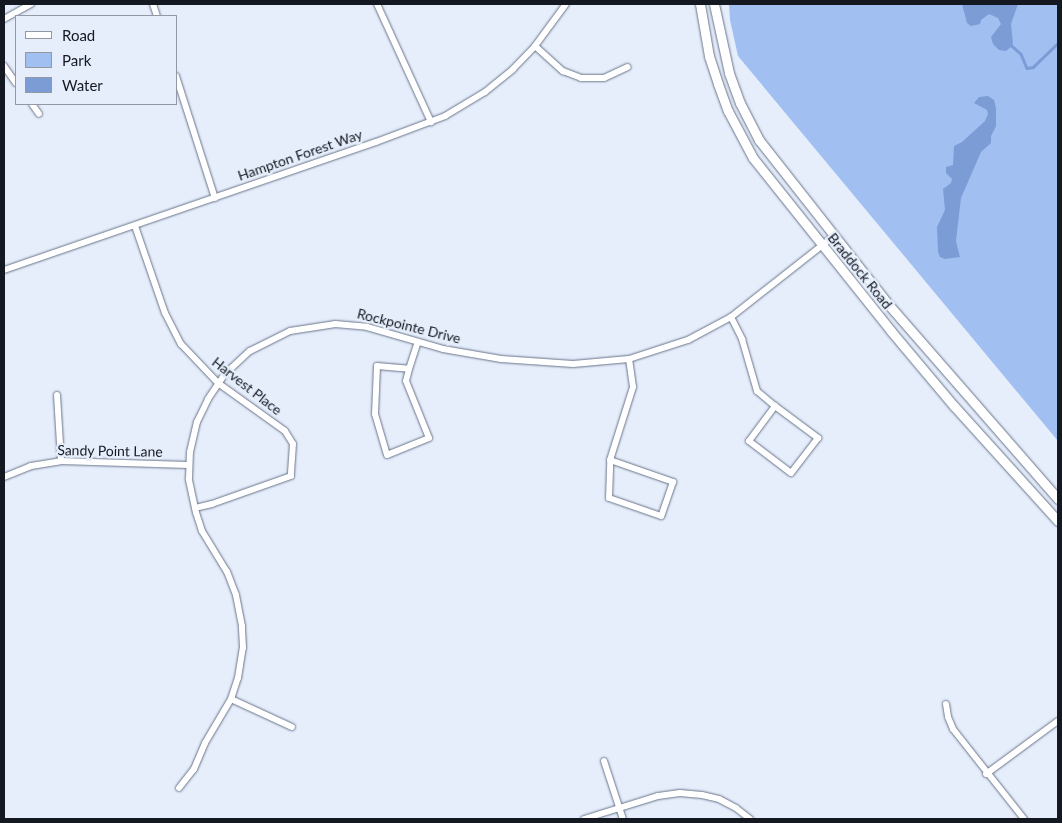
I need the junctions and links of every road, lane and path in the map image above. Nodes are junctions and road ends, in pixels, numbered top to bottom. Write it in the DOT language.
graph roads {
  1 [pos="31,4"];
  2 [pos="377,4"];
  3 [pos="566,4"];
  4 [pos="700,4"];
  5 [pos="714,4"];
  6 [pos="4,19"];
  7 [pos="535,46"];
  8 [pos="4,66"];
  9 [pos="628,66"];
  10 [pos="15,82"];
  11 [pos="178,82"];
  12 [pos="33,105"];
  13 [pos="39,114"];
  14 [pos="431,122"];
  15 [pos="215,198"];
  16 [pos="135,226"];
  17 [pos="834,236"];
  18 [pos="821,246"];
  19 [pos="4,270"];
  20 [pos="731,317"];
  21 [pos="418,342"];
  22 [pos="629,359"];
  23 [pos="409,368"];
  24 [pos="218,383"];
  25 [pos="56,395"];
  26 [pos="775,406"];
  27 [pos="610,460"];
  28 [pos="60,462"];
  29 [pos="188,465"];
  30 [pos="4,477"];
  31 [pos="1058,498"];
  32 [pos="195,508"];
  33 [pos="1058,521"];
  34 [pos="231,699"];
  35 [pos="946,704"];
  36 [pos="1058,720"];
  37 [pos="292,727"];
  38 [pos="604,761"];
  39 [pos="986,774"];
  40 [pos="179,788"];
  41 [pos="620,808"];
  42 [pos="584,819"];
  43 [pos="623,819"];
  44 [pos="750,819"];
  45 [pos="1024,819"];
  1 -- 6 [label="street"];
  2 -- 14 [label="street"];
  3 -- 7 [label="street, Hampton Forest Way"];
  4 -- 18 [label="main road, Braddock Road"];
  5 -- 17 [label="main road, Braddock Road"];
  7 -- 9 [label="street"];
  7 -- 14 [label="street, Hampton Forest Way"];
  8 -- 10 [label="street"];
  11 -- 15 [label="street"];
  12 -- 13 [label="street"];
  14 -- 15 [label="street, Hampton Forest Way"];
  15 -- 16 [label="street, Hampton Forest Way"];
  16 -- 19 [label="street, Hampton Forest Way"];
  16 -- 24 [label="street, Harvest Place"];
  17 -- 18 [label="street, Rockpointe Drive"];
  17 -- 31 [label="main road, Braddock Road"];
  18 -- 20 [label="street, Rockpointe Drive"];
  18 -- 33 [label="main road, Braddock Road"];
  20 -- 22 [label="street, Rockpointe Drive"];
  20 -- 26 [label="street"];
  21 -- 22 [label="street, Rockpointe Drive"];
  21 -- 23 [label="street"];
  21 -- 24 [label="street, Rockpointe Drive"];
  22 -- 27 [label="street"];
  23 -- 23 [label="street"];
  24 -- 29 [label="street, Rockpointe Drive"];
  24 -- 32 [label="street, Harvest Place"];
  25 -- 28 [label="street"];
  26 -- 26 [label="street"];
  27 -- 27 [label="street"];
  28 -- 29 [label="street, Sandy Point Lane"];
  28 -- 30 [label="street, Sandy Point Lane"];
  29 -- 32 [label="street, Rockpointe Drive"];
  32 -- 34 [label="street, Rockpointe Drive"];
  34 -- 37 [label="street"];
  34 -- 40 [label="street, Rockpointe Drive"];
  35 -- 39 [label="street"];
  36 -- 39 [label="street"];
  38 -- 41 [label="street"];
  39 -- 45 [label="street"];
  41 -- 42 [label="street"];
  41 -- 43 [label="street"];
  41 -- 44 [label="street"];
}
